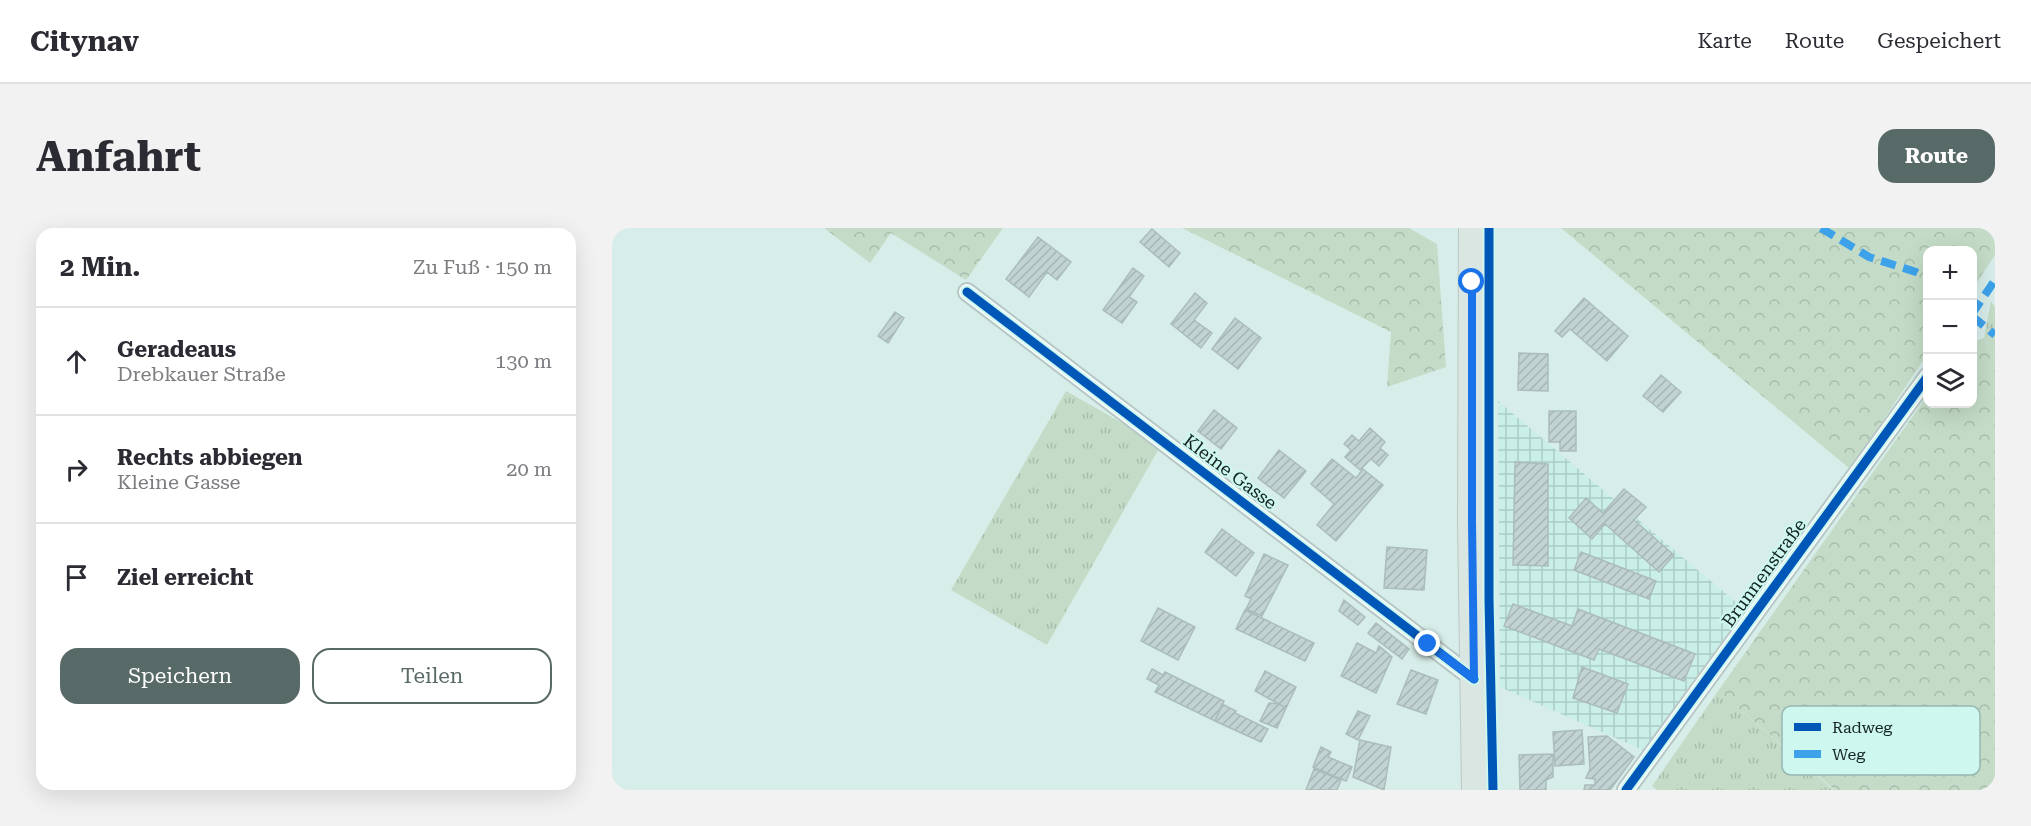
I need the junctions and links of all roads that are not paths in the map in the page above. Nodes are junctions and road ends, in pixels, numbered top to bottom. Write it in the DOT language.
graph roads {
  1 [pos="1472,228"];
  2 [pos="967,292"];
  3 [pos="1923,383"];
  4 [pos="1474,679"];
  5 [pos="1474,790"];
  6 [pos="1626,790"];
  1 -- 4 [label="main road"];
  2 -- 4 [label="street, Kleine Gasse"];
  3 -- 6 [label="street, Brunnenstraße"];
  4 -- 5 [label="main road"];
}
